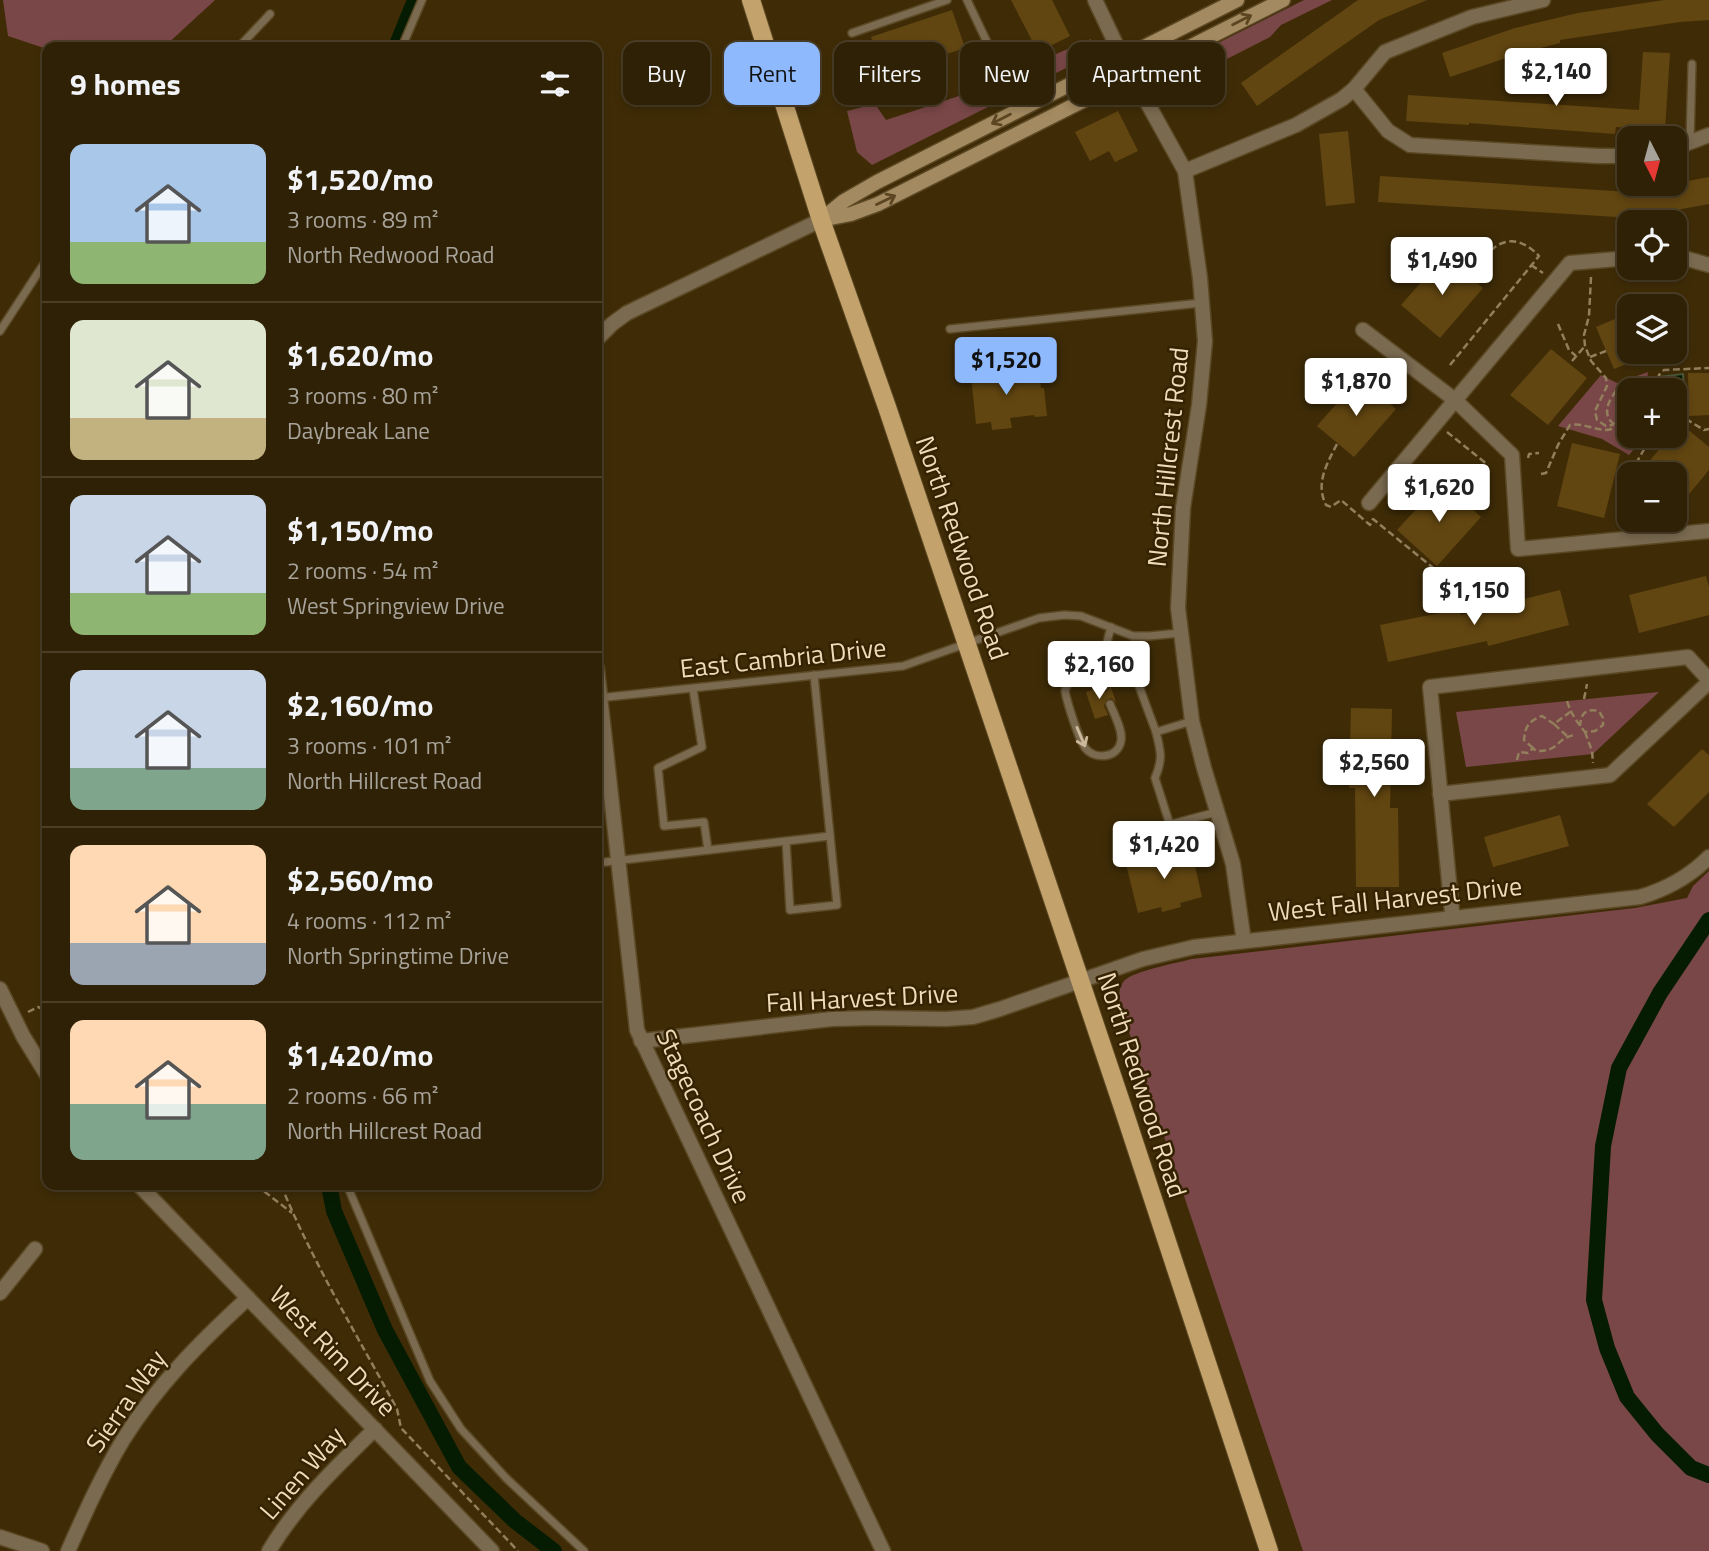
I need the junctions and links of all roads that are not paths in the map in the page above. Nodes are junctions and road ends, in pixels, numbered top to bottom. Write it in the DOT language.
graph roads {
  1 [pos="422,0"];
  2 [pos="751,0"];
  3 [pos="947,0"];
  4 [pos="967,0"];
  5 [pos="1095,0"];
  6 [pos="1237,0"];
  7 [pos="1283,0"];
  8 [pos="1543,0"];
  9 [pos="270,14"];
  10 [pos="852,33"];
  11 [pos="244,42"];
  12 [pos="404,42"];
  13 [pos="987,42"];
  14 [pos="1115,42"];
  15 [pos="1152,42"];
  16 [pos="1200,42"];
  17 [pos="1692,64"];
  18 [pos="1068,85"];
  19 [pos="1354,89"];
  20 [pos="1074,105"];
  21 [pos="1148,105"];
  22 [pos="1709,135"];
  23 [pos="1690,142"];
  24 [pos="1687,143"];
  25 [pos="1617,156"];
  26 [pos="1185,171"];
  27 [pos="821,219"];
  28 [pos="1617,259"];
  29 [pos="1687,259"];
  30 [pos="1709,265"];
  31 [pos="42,267"];
  32 [pos="1202,303"];
  33 [pos="950,329"];
  34 [pos="1363,330"];
  35 [pos="0,331"];
  36 [pos="602,334"];
  37 [pos="1455,400"];
  38 [pos="1369,503"];
  39 [pos="1709,531"];
  40 [pos="1111,627"];
  41 [pos="1181,633"];
  42 [pos="967,645"];
  43 [pos="1101,665"];
  44 [pos="814,675"];
  45 [pos="1709,681"];
  46 [pos="1104,686"];
  47 [pos="693,689"];
  48 [pos="602,698"];
  49 [pos="1110,704"];
  50 [pos="1192,721"];
  51 [pos="602,724"];
  52 [pos="1156,732"];
  53 [pos="1440,794"];
  54 [pos="1218,812"];
  55 [pos="1170,825"];
  56 [pos="830,836"];
  57 [pos="1119,838"];
  58 [pos="786,841"];
  59 [pos="708,850"];
  60 [pos="1709,857"];
  61 [pos="618,860"];
  62 [pos="602,862"];
  63 [pos="1451,912"];
  64 [pos="1243,936"];
  65 [pos="1080,981"];
  66 [pos="0,989"];
  67 [pos="641,1041"];
  68 [pos="42,1067"];
  69 [pos="144,1190"];
  70 [pos="349,1190"];
  71 [pos="35,1248"];
  72 [pos="0,1293"];
  73 [pos="248,1298"];
  74 [pos="375,1429"];
  75 [pos="0,1537"];
  76 [pos="42,1551"];
  77 [pos="68,1551"];
  78 [pos="269,1551"];
  79 [pos="492,1551"];
  80 [pos="584,1551"];
  81 [pos="883,1551"];
  82 [pos="1269,1551"];
  1 -- 12 [label="lane"];
  2 -- 27 [label="main road, North Redwood Road"];
  3 -- 10 [label="lane"];
  4 -- 13 [label="lane"];
  5 -- 14 [label="street, North Hillcrest Road"];
  6 -- 15 [label="street"];
  16 -- 7 [label="street, one-way"];
  8 -- 19 [label="street"];
  9 -- 11 [label="lane"];
  17 -- 23 [label="lane"];
  18 -- 27 [label="street, one-way"];
  19 -- 25 [label="street"];
  19 -- 26 [label="street"];
  27 -- 20 [label="street, one-way"];
  21 -- 26 [label="street, North Hillcrest Road"];
  22 -- 23 [label="street"];
  23 -- 24 [label="street"];
  26 -- 32 [label="street, North Hillcrest Road"];
  27 -- 36 [label="street"];
  27 -- 42 [label="main road, North Redwood Road"];
  28 -- 37 [label="street"];
  29 -- 30 [label="street"];
  31 -- 35 [label="lane"];
  32 -- 33 [label="lane"];
  32 -- 41 [label="street, North Hillcrest Road"];
  34 -- 37 [label="street"];
  37 -- 38 [label="street"];
  37 -- 39 [label="street"];
  40 -- 41 [label="lane, East Cambria Drive"];
  40 -- 42 [label="lane, East Cambria Drive"];
  40 -- 43 [label="lane"];
  41 -- 50 [label="street, North Hillcrest Road"];
  42 -- 44 [label="lane, East Cambria Drive"];
  42 -- 65 [label="main road, North Redwood Road"];
  43 -- 46 [label="lane"];
  43 -- 49 [label="lane, one-way"];
  43 -- 52 [label="lane"];
  44 -- 47 [label="lane, East Cambria Drive"];
  44 -- 56 [label="lane"];
  45 -- 53 [label="street"];
  45 -- 53 [label="street"];
  47 -- 48 [label="lane, East Cambria Drive"];
  47 -- 59 [label="lane"];
  50 -- 52 [label="lane"];
  50 -- 54 [label="street, North Hillcrest Road"];
  51 -- 61 [label="street, Stagecoach Drive"];
  52 -- 55 [label="lane"];
  53 -- 63 [label="street"];
  54 -- 55 [label="lane"];
  54 -- 64 [label="street, North Hillcrest Road"];
  55 -- 57 [label="lane"];
  56 -- 58 [label="lane"];
  56 -- 58 [label="lane"];
  58 -- 59 [label="lane"];
  59 -- 61 [label="lane"];
  60 -- 65 [label="street, West Fall Harvest Drive"];
  61 -- 62 [label="lane"];
  61 -- 67 [label="street, Stagecoach Drive"];
  65 -- 67 [label="street, Fall Harvest Drive"];
  65 -- 82 [label="main road, North Redwood Road"];
  66 -- 68 [label="street"];
  67 -- 81 [label="street, Stagecoach Drive"];
  69 -- 73 [label="street, West Rim Drive"];
  70 -- 80 [label="lane"];
  71 -- 72 [label="street"];
  73 -- 74 [label="street, West Rim Drive"];
  73 -- 77 [label="street, Sierra Way"];
  74 -- 78 [label="street, Linen Way"];
  74 -- 79 [label="street, West Rim Drive"];
  75 -- 76 [label="street"];
}
